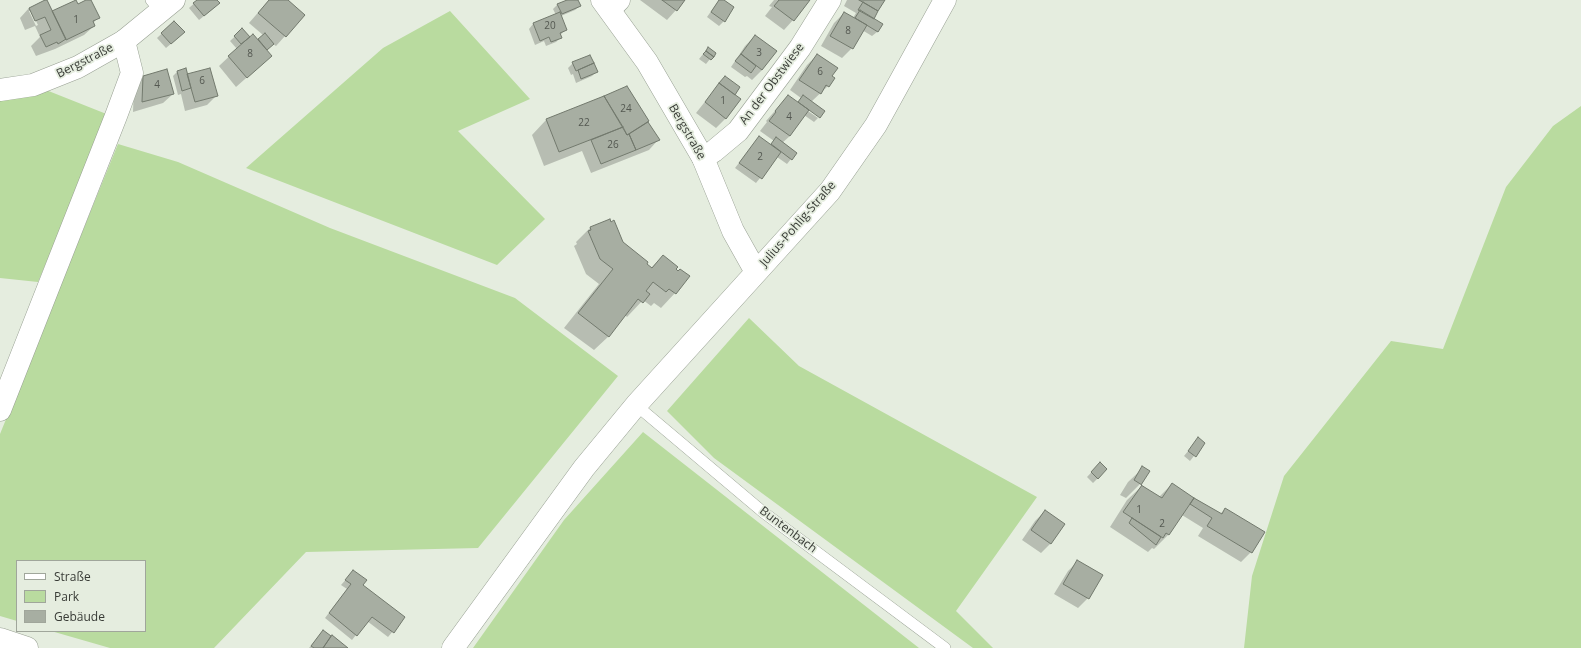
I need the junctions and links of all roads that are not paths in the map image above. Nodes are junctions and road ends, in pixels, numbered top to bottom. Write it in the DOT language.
graph roads {
  1 [pos="830,0"];
  2 [pos="945,0"];
  3 [pos="610,3"];
  4 [pos="162,4"];
  5 [pos="124,41"];
  6 [pos="0,90"];
  7 [pos="703,158"];
  8 [pos="756,272"];
  9 [pos="636,405"];
  10 [pos="0,410"];
  11 [pos="0,639"];
  12 [pos="27,648"];
  13 [pos="453,648"];
  14 [pos="945,648"];
  1 -- 7 [label="street, An der Obstwiese"];
  2 -- 8 [label="street, Julius-Pohlig-Straße"];
  3 -- 7 [label="street, Bergstraße"];
  4 -- 5 [label="street, Bergstraße"];
  5 -- 6 [label="street, Bergstraße"];
  5 -- 10 [label="street"];
  7 -- 8 [label="street, Bergstraße"];
  8 -- 9 [label="street, Julius-Pohlig-Straße"];
  9 -- 13 [label="street, Julius-Pohlig-Straße"];
  9 -- 14 [label="lane, Buntenbach"];
  11 -- 12 [label="street"];
}
